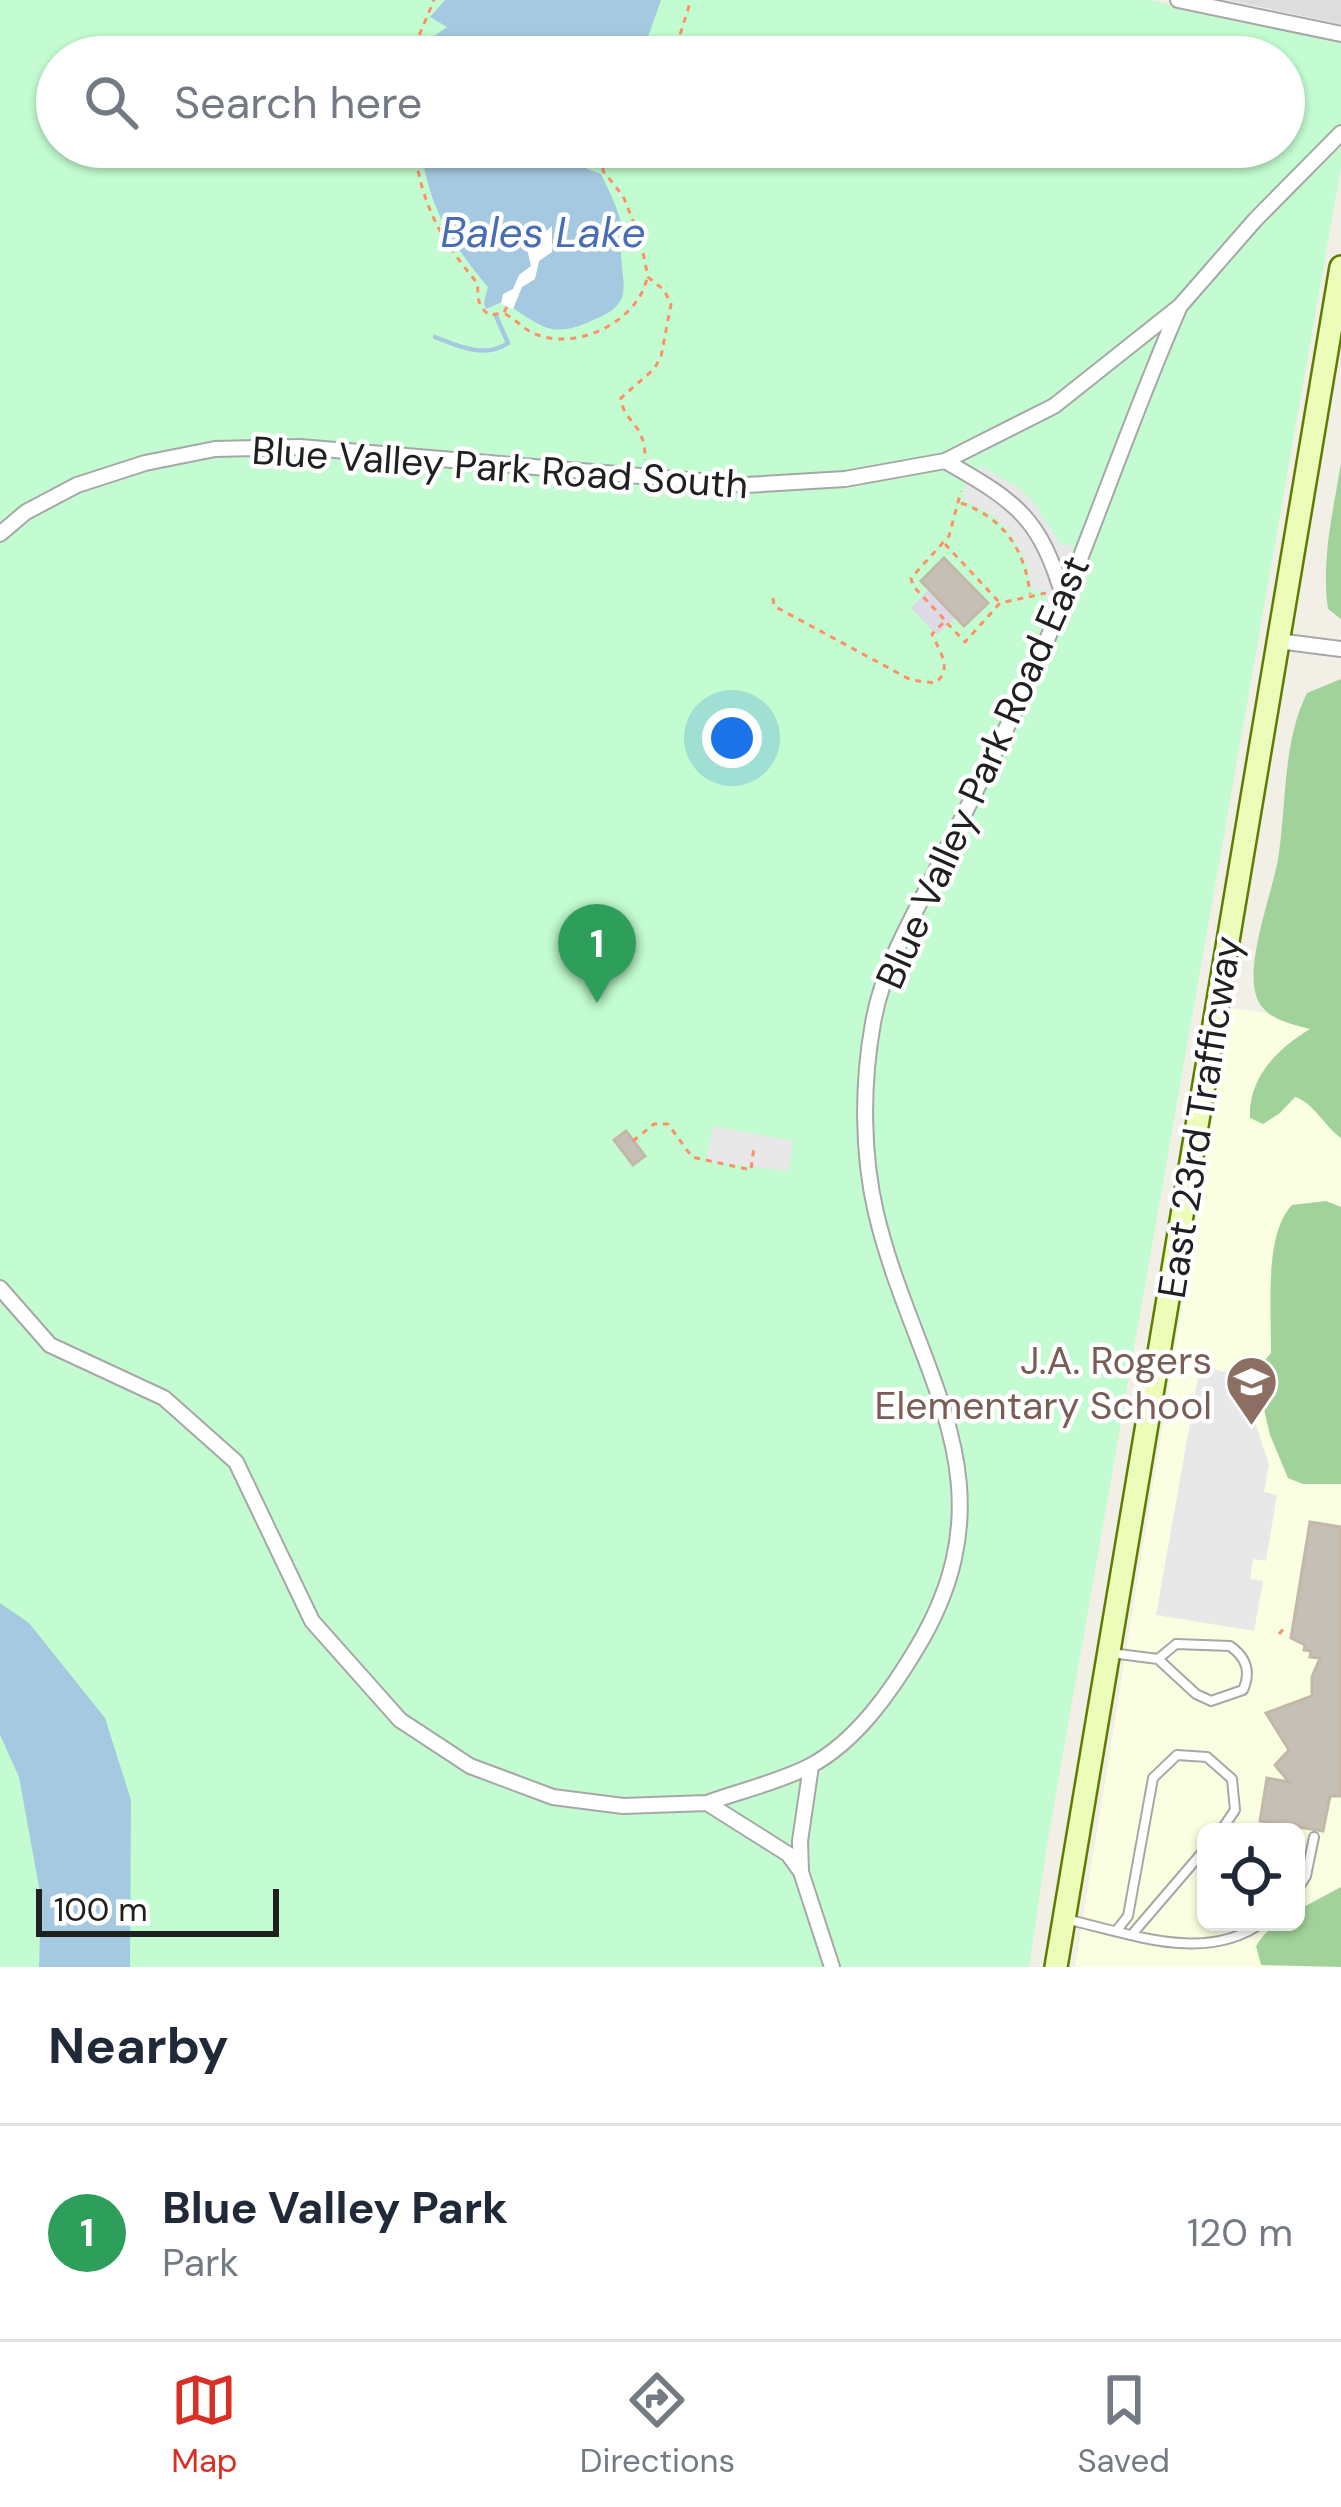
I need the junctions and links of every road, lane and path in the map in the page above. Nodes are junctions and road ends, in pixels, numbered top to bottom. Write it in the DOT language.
graph roads {
  1 [pos="434,0"];
  2 [pos="691,0"];
  3 [pos="1178,0"];
  4 [pos="1341,34"];
  5 [pos="419,36"];
  6 [pos="680,36"];
  7 [pos="1341,133"];
  8 [pos="417,168"];
  9 [pos="603,168"];
  10 [pos="1341,267"];
  11 [pos="648,277"];
  12 [pos="507,306"];
  13 [pos="1180,306"];
  14 [pos="504,314"];
  15 [pos="945,461"];
  16 [pos="962,471"];
  17 [pos="644,477"];
  18 [pos="960,502"];
  19 [pos="0,534"];
  20 [pos="944,543"];
  21 [pos="1030,594"];
  22 [pos="1063,594"];
  23 [pos="773,598"];
  24 [pos="1000,603"];
  25 [pos="945,621"];
  26 [pos="1278,640"];
  27 [pos="1341,649"];
  28 [pos="633,1141"];
  29 [pos="754,1146"];
  30 [pos="0,1288"];
  31 [pos="1286,1627"];
  32 [pos="1279,1634"];
  33 [pos="1111,1653"];
  34 [pos="1158,1659"];
  35 [pos="811,1766"];
  36 [pos="707,1803"];
  37 [pos="1226,1823"];
  38 [pos="1314,1837"];
  39 [pos="1197,1859"];
  40 [pos="802,1872"];
  41 [pos="1305,1878"];
  42 [pos="1065,1919"];
  43 [pos="1117,1930"];
  44 [pos="1251,1931"];
  45 [pos="1133,1934"];
  46 [pos="832,1967"];
  47 [pos="1057,1967"];
  1 -- 5 [label="path"];
  2 -- 6 [label="path"];
  3 -- 4 [label="street"];
  7 -- 13 [label="street, Blue Valley Park Road South"];
  8 -- 14 [label="path"];
  9 -- 11 [label="path"];
  10 -- 26 [label="main road, East 23rd Trafficway"];
  11 -- 14 [label="path"];
  11 -- 17 [label="path"];
  12 -- 14 [label="path"];
  13 -- 15 [label="street, Blue Valley Park Road South"];
  13 -- 22 [label="street, Blue Valley Park Road East"];
  15 -- 16 [label="street"];
  15 -- 17 [label="street, Blue Valley Park Road South"];
  16 -- 18 [label="path"];
  16 -- 22 [label="street"];
  17 -- 19 [label="street, Blue Valley Park Road South"];
  18 -- 20 [label="path"];
  18 -- 21 [label="path"];
  20 -- 24 [label="path"];
  20 -- 25 [label="path"];
  21 -- 22 [label="path"];
  21 -- 24 [label="path"];
  22 -- 35 [label="street, Blue Valley Park Road East"];
  23 -- 25 [label="path"];
  24 -- 25 [label="path"];
  26 -- 27 [label="street"];
  26 -- 33 [label="main road, East 23rd Trafficway"];
  28 -- 29 [label="path"];
  30 -- 36 [label="street, Blue Valley Park Road East"];
  31 -- 32 [label="path"];
  33 -- 34 [label="lane"];
  33 -- 42 [label="main road, East 23rd Trafficway"];
  34 -- 34 [label="lane"];
  35 -- 36 [label="street, Blue Valley Park Road East"];
  35 -- 40 [label="street"];
  36 -- 40 [label="street"];
  37 -- 43 [label="lane"];
  38 -- 41 [label="lane"];
  39 -- 45 [label="lane"];
  40 -- 46 [label="street"];
  42 -- 43 [label="lane"];
  42 -- 47 [label="main road, East 23rd Trafficway"];
  43 -- 45 [label="lane"];
  44 -- 45 [label="lane"];
}
